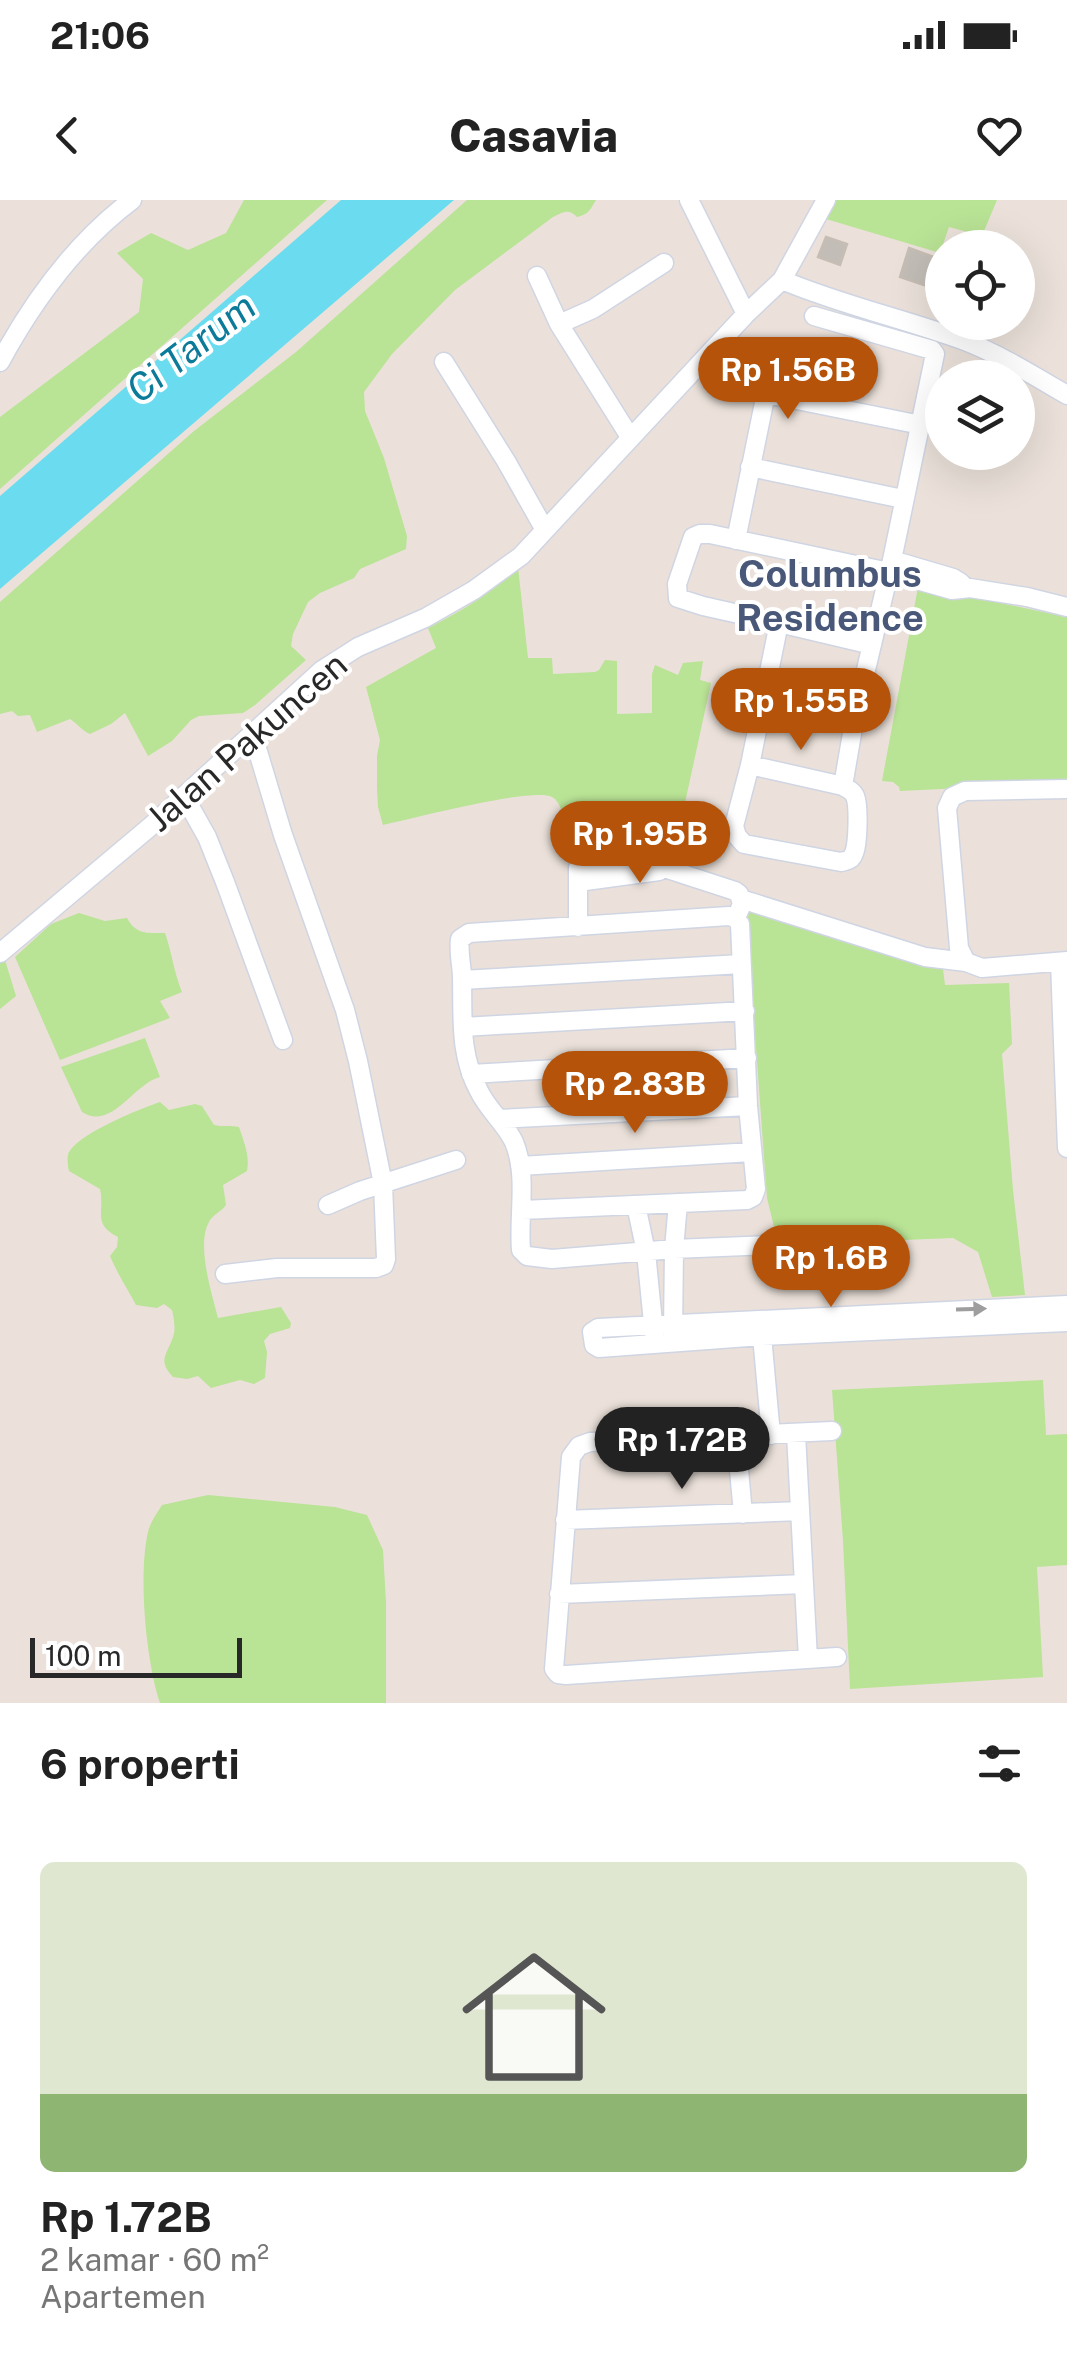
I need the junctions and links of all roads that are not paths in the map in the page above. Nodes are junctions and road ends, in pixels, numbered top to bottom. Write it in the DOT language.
graph roads {
  1 [pos="132,200"];
  2 [pos="689,200"];
  3 [pos="826,200"];
  4 [pos="664,263"];
  5 [pos="537,276"];
  6 [pos="782,280"];
  7 [pos="746,314"];
  8 [pos="814,316"];
  9 [pos="559,324"];
  10 [pos="0,362"];
  11 [pos="444,362"];
  12 [pos="1067,395"];
  13 [pos="921,426"];
  14 [pos="630,438"];
  15 [pos="750,467"];
  16 [pos="903,499"];
  17 [pos="546,530"];
  18 [pos="736,540"];
  19 [pos="890,566"];
  20 [pos="1067,607"];
  21 [pos="779,623"];
  22 [pos="872,646"];
  23 [pos="764,698"];
  24 [pos="856,716"];
  25 [pos="253,735"];
  26 [pos="750,765"];
  27 [pos="843,786"];
  28 [pos="1067,789"];
  29 [pos="184,796"];
  30 [pos="742,899"];
  31 [pos="736,918"];
  32 [pos="578,927"];
  33 [pos="0,951"];
  34 [pos="966,962"];
  35 [pos="1064,962"];
  36 [pos="742,964"];
  37 [pos="462,980"];
  38 [pos="745,1012"];
  39 [pos="463,1027"];
  40 [pos="282,1040"];
  41 [pos="747,1058"];
  42 [pos="1066,1060"];
  43 [pos="471,1074"];
  44 [pos="748,1106"];
  45 [pos="499,1119"];
  46 [pos="1066,1136"];
  47 [pos="1067,1148"];
  48 [pos="752,1152"];
  49 [pos="456,1160"];
  50 [pos="520,1166"];
  51 [pos="383,1184"];
  52 [pos="678,1203"];
  53 [pos="328,1205"];
  54 [pos="636,1205"];
  55 [pos="522,1210"];
  56 [pos="772,1246"];
  57 [pos="674,1249"];
  58 [pos="646,1252"];
  59 [pos="226,1274"];
  60 [pos="1067,1305"];
  61 [pos="1067,1322"];
  62 [pos="761,1328"];
  63 [pos="664,1334"];
  64 [pos="832,1432"];
  65 [pos="796,1434"];
  66 [pos="772,1435"];
  67 [pos="736,1437"];
  68 [pos="800,1511"];
  69 [pos="743,1514"];
  70 [pos="566,1520"];
  71 [pos="804,1584"];
  72 [pos="559,1594"];
  73 [pos="837,1657"];
  74 [pos="808,1659"];
  1 -- 10 [label="street"];
  2 -- 7 [label="street"];
  3 -- 6 [label="street, Jalan Pakuncen"];
  4 -- 9 [label="street"];
  5 -- 9 [label="street"];
  6 -- 7 [label="street, Jalan Pakuncen"];
  6 -- 12 [label="street"];
  7 -- 14 [label="street, Jalan Pakuncen"];
  8 -- 13 [label="street"];
  9 -- 14 [label="street"];
  11 -- 17 [label="street"];
  13 -- 15 [label="street"];
  13 -- 16 [label="street"];
  14 -- 17 [label="street, Jalan Pakuncen"];
  15 -- 16 [label="street"];
  15 -- 18 [label="street"];
  16 -- 19 [label="street"];
  17 -- 25 [label="street, Jalan Pakuncen"];
  18 -- 19 [label="street"];
  18 -- 21 [label="street"];
  19 -- 20 [label="street"];
  19 -- 22 [label="street"];
  21 -- 22 [label="street"];
  21 -- 23 [label="street"];
  22 -- 24 [label="street"];
  23 -- 24 [label="street"];
  23 -- 26 [label="street"];
  24 -- 27 [label="street"];
  25 -- 29 [label="street, Jalan Pakuncen"];
  25 -- 51 [label="street"];
  26 -- 27 [label="street"];
  26 -- 27 [label="street"];
  28 -- 34 [label="street"];
  29 -- 33 [label="street, Jalan Pakuncen"];
  29 -- 40 [label="street"];
  30 -- 31 [label="street"];
  30 -- 32 [label="street"];
  30 -- 34 [label="street"];
  31 -- 32 [label="street"];
  31 -- 36 [label="street"];
  32 -- 37 [label="street"];
  34 -- 35 [label="street"];
  35 -- 42 [label="street"];
  36 -- 37 [label="street"];
  36 -- 38 [label="street"];
  37 -- 39 [label="street"];
  38 -- 39 [label="street"];
  38 -- 41 [label="street"];
  39 -- 43 [label="street"];
  41 -- 43 [label="street"];
  41 -- 44 [label="street"];
  42 -- 46 [label="street"];
  43 -- 45 [label="street"];
  44 -- 45 [label="street"];
  44 -- 48 [label="street"];
  45 -- 50 [label="street"];
  46 -- 47 [label="street"];
  48 -- 50 [label="street"];
  48 -- 52 [label="street"];
  49 -- 51 [label="street"];
  50 -- 55 [label="street"];
  51 -- 53 [label="street"];
  51 -- 59 [label="street"];
  52 -- 54 [label="street"];
  52 -- 57 [label="street"];
  54 -- 55 [label="street"];
  54 -- 58 [label="street"];
  55 -- 58 [label="street"];
  56 -- 57 [label="street"];
  57 -- 58 [label="street"];
  57 -- 63 [label="street"];
  58 -- 63 [label="street"];
  62 -- 60 [label="street, one-way"];
  61 -- 62 [label="street"];
  62 -- 63 [label="street"];
  62 -- 66 [label="street"];
  64 -- 65 [label="street"];
  65 -- 66 [label="street"];
  65 -- 68 [label="street"];
  66 -- 67 [label="street"];
  67 -- 69 [label="street"];
  67 -- 70 [label="street"];
  68 -- 69 [label="street"];
  68 -- 71 [label="street"];
  69 -- 70 [label="street"];
  70 -- 72 [label="street"];
  71 -- 72 [label="street"];
  71 -- 74 [label="street"];
  72 -- 74 [label="street"];
  73 -- 74 [label="street"];
}
